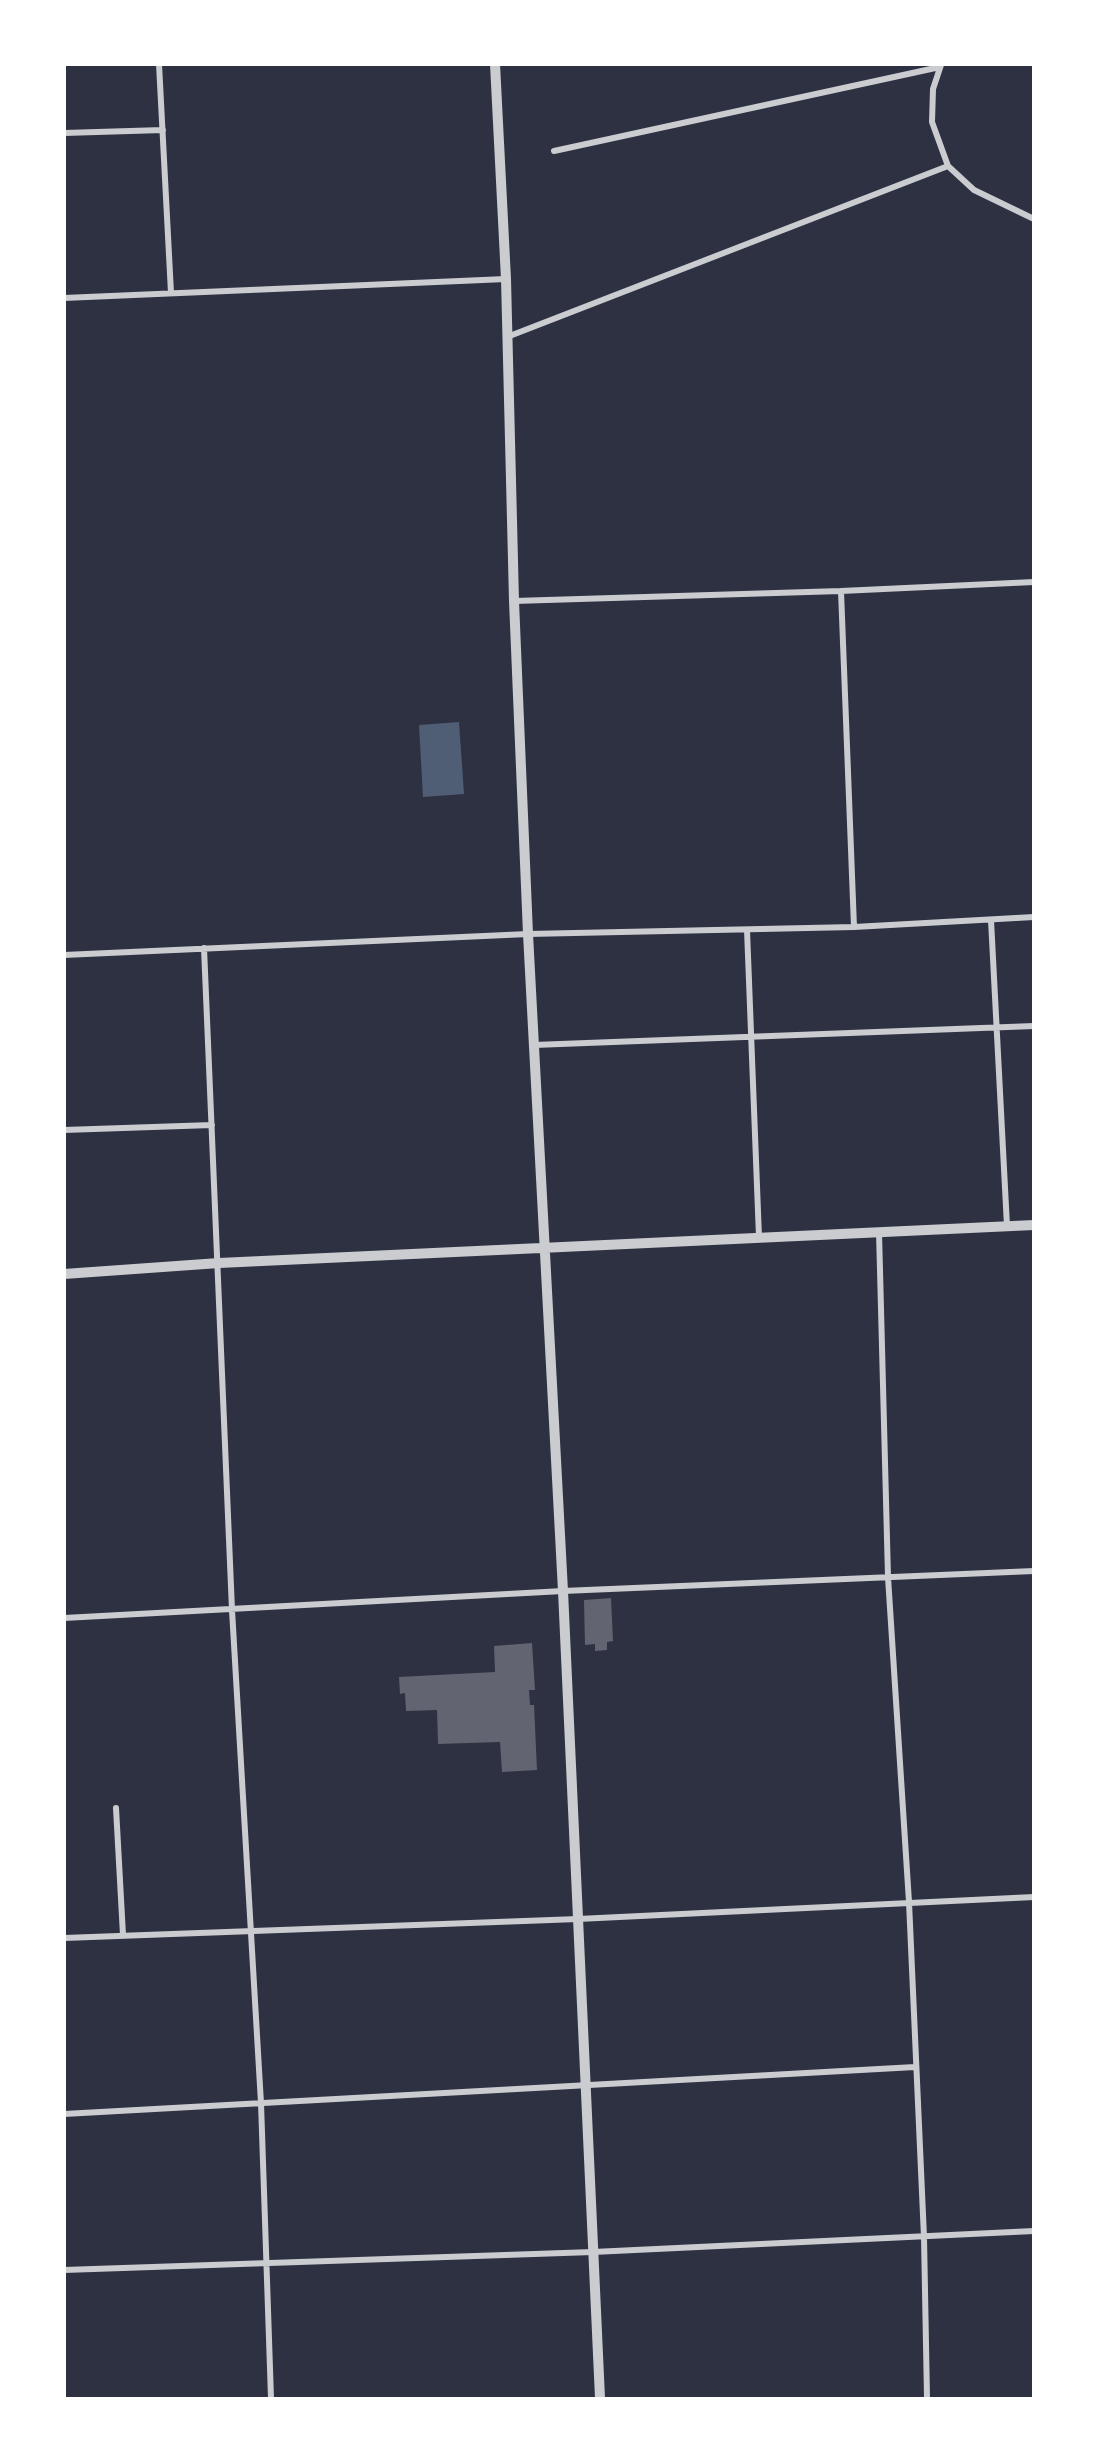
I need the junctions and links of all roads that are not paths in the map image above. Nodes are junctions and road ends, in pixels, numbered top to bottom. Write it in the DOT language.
graph roads {
  1 [pos="159,64"];
  2 [pos="495,64"];
  3 [pos="941,66"];
  4 [pos="163,130"];
  5 [pos="64,133"];
  6 [pos="554,151"];
  7 [pos="948,166"];
  8 [pos="1034,219"];
  9 [pos="506,279"];
  10 [pos="171,293"];
  11 [pos="64,298"];
  12 [pos="506,337"];
  13 [pos="1034,582"];
  14 [pos="841,591"];
  15 [pos="514,601"];
  16 [pos="1034,917"];
  17 [pos="991,920"];
  18 [pos="854,927"];
  19 [pos="747,930"];
  20 [pos="528,934"];
  21 [pos="204,948"];
  22 [pos="64,955"];
  23 [pos="1034,1026"];
  24 [pos="997,1028"];
  25 [pos="752,1036"];
  26 [pos="534,1045"];
  27 [pos="213,1125"];
  28 [pos="64,1130"];
  29 [pos="1034,1225"];
  30 [pos="1007,1226"];
  31 [pos="879,1232"];
  32 [pos="759,1237"];
  33 [pos="543,1248"];
  34 [pos="219,1263"];
  35 [pos="64,1274"];
  36 [pos="1034,1571"];
  37 [pos="888,1577"];
  38 [pos="563,1591"];
  39 [pos="232,1610"];
  40 [pos="64,1618"];
  41 [pos="116,1808"];
  42 [pos="1034,1896"];
  43 [pos="909,1902"];
  44 [pos="578,1919"];
  45 [pos="250,1930"];
  46 [pos="123,1935"];
  47 [pos="64,1938"];
  48 [pos="915,2067"];
  49 [pos="585,2085"];
  50 [pos="261,2103"];
  51 [pos="64,2114"];
  52 [pos="1034,2231"];
  53 [pos="924,2237"];
  54 [pos="593,2252"];
  55 [pos="265,2263"];
  56 [pos="64,2270"];
  57 [pos="271,2398"];
  58 [pos="600,2398"];
  59 [pos="927,2398"];
  1 -- 4 [label="street"];
  2 -- 9 [label="street"];
  3 -- 6 [label="street"];
  3 -- 7 [label="street"];
  4 -- 5 [label="street"];
  4 -- 10 [label="street"];
  7 -- 8 [label="street"];
  7 -- 12 [label="street"];
  9 -- 10 [label="street"];
  9 -- 12 [label="street"];
  10 -- 11 [label="street"];
  12 -- 15 [label="street"];
  13 -- 14 [label="street"];
  14 -- 15 [label="street"];
  14 -- 18 [label="street"];
  15 -- 20 [label="street"];
  16 -- 17 [label="street"];
  17 -- 18 [label="street"];
  17 -- 24 [label="street"];
  18 -- 19 [label="street"];
  19 -- 20 [label="street"];
  19 -- 25 [label="street"];
  20 -- 21 [label="street"];
  20 -- 26 [label="street"];
  21 -- 22 [label="street"];
  21 -- 27 [label="street"];
  23 -- 24 [label="street"];
  24 -- 25 [label="street"];
  24 -- 30 [label="street"];
  25 -- 26 [label="street"];
  25 -- 32 [label="street"];
  26 -- 33 [label="street"];
  27 -- 28 [label="street"];
  27 -- 34 [label="street"];
  29 -- 30 [label="street"];
  30 -- 31 [label="street"];
  31 -- 32 [label="street"];
  31 -- 37 [label="street"];
  32 -- 33 [label="street"];
  33 -- 34 [label="street"];
  33 -- 38 [label="street"];
  34 -- 35 [label="street"];
  34 -- 39 [label="street"];
  36 -- 37 [label="street"];
  37 -- 38 [label="street"];
  37 -- 43 [label="street"];
  38 -- 39 [label="street"];
  38 -- 44 [label="street"];
  39 -- 40 [label="street"];
  39 -- 45 [label="street"];
  41 -- 46 [label="street"];
  42 -- 43 [label="street"];
  43 -- 44 [label="street"];
  43 -- 48 [label="street"];
  44 -- 45 [label="street"];
  44 -- 49 [label="street"];
  45 -- 46 [label="street"];
  45 -- 50 [label="street"];
  46 -- 47 [label="street"];
  48 -- 49 [label="street"];
  48 -- 53 [label="street"];
  49 -- 50 [label="street"];
  49 -- 54 [label="street"];
  50 -- 51 [label="street"];
  50 -- 55 [label="street"];
  52 -- 53 [label="street"];
  53 -- 54 [label="street"];
  53 -- 59 [label="street"];
  54 -- 55 [label="street"];
  54 -- 58 [label="street"];
  55 -- 56 [label="street"];
  55 -- 57 [label="street"];
}
